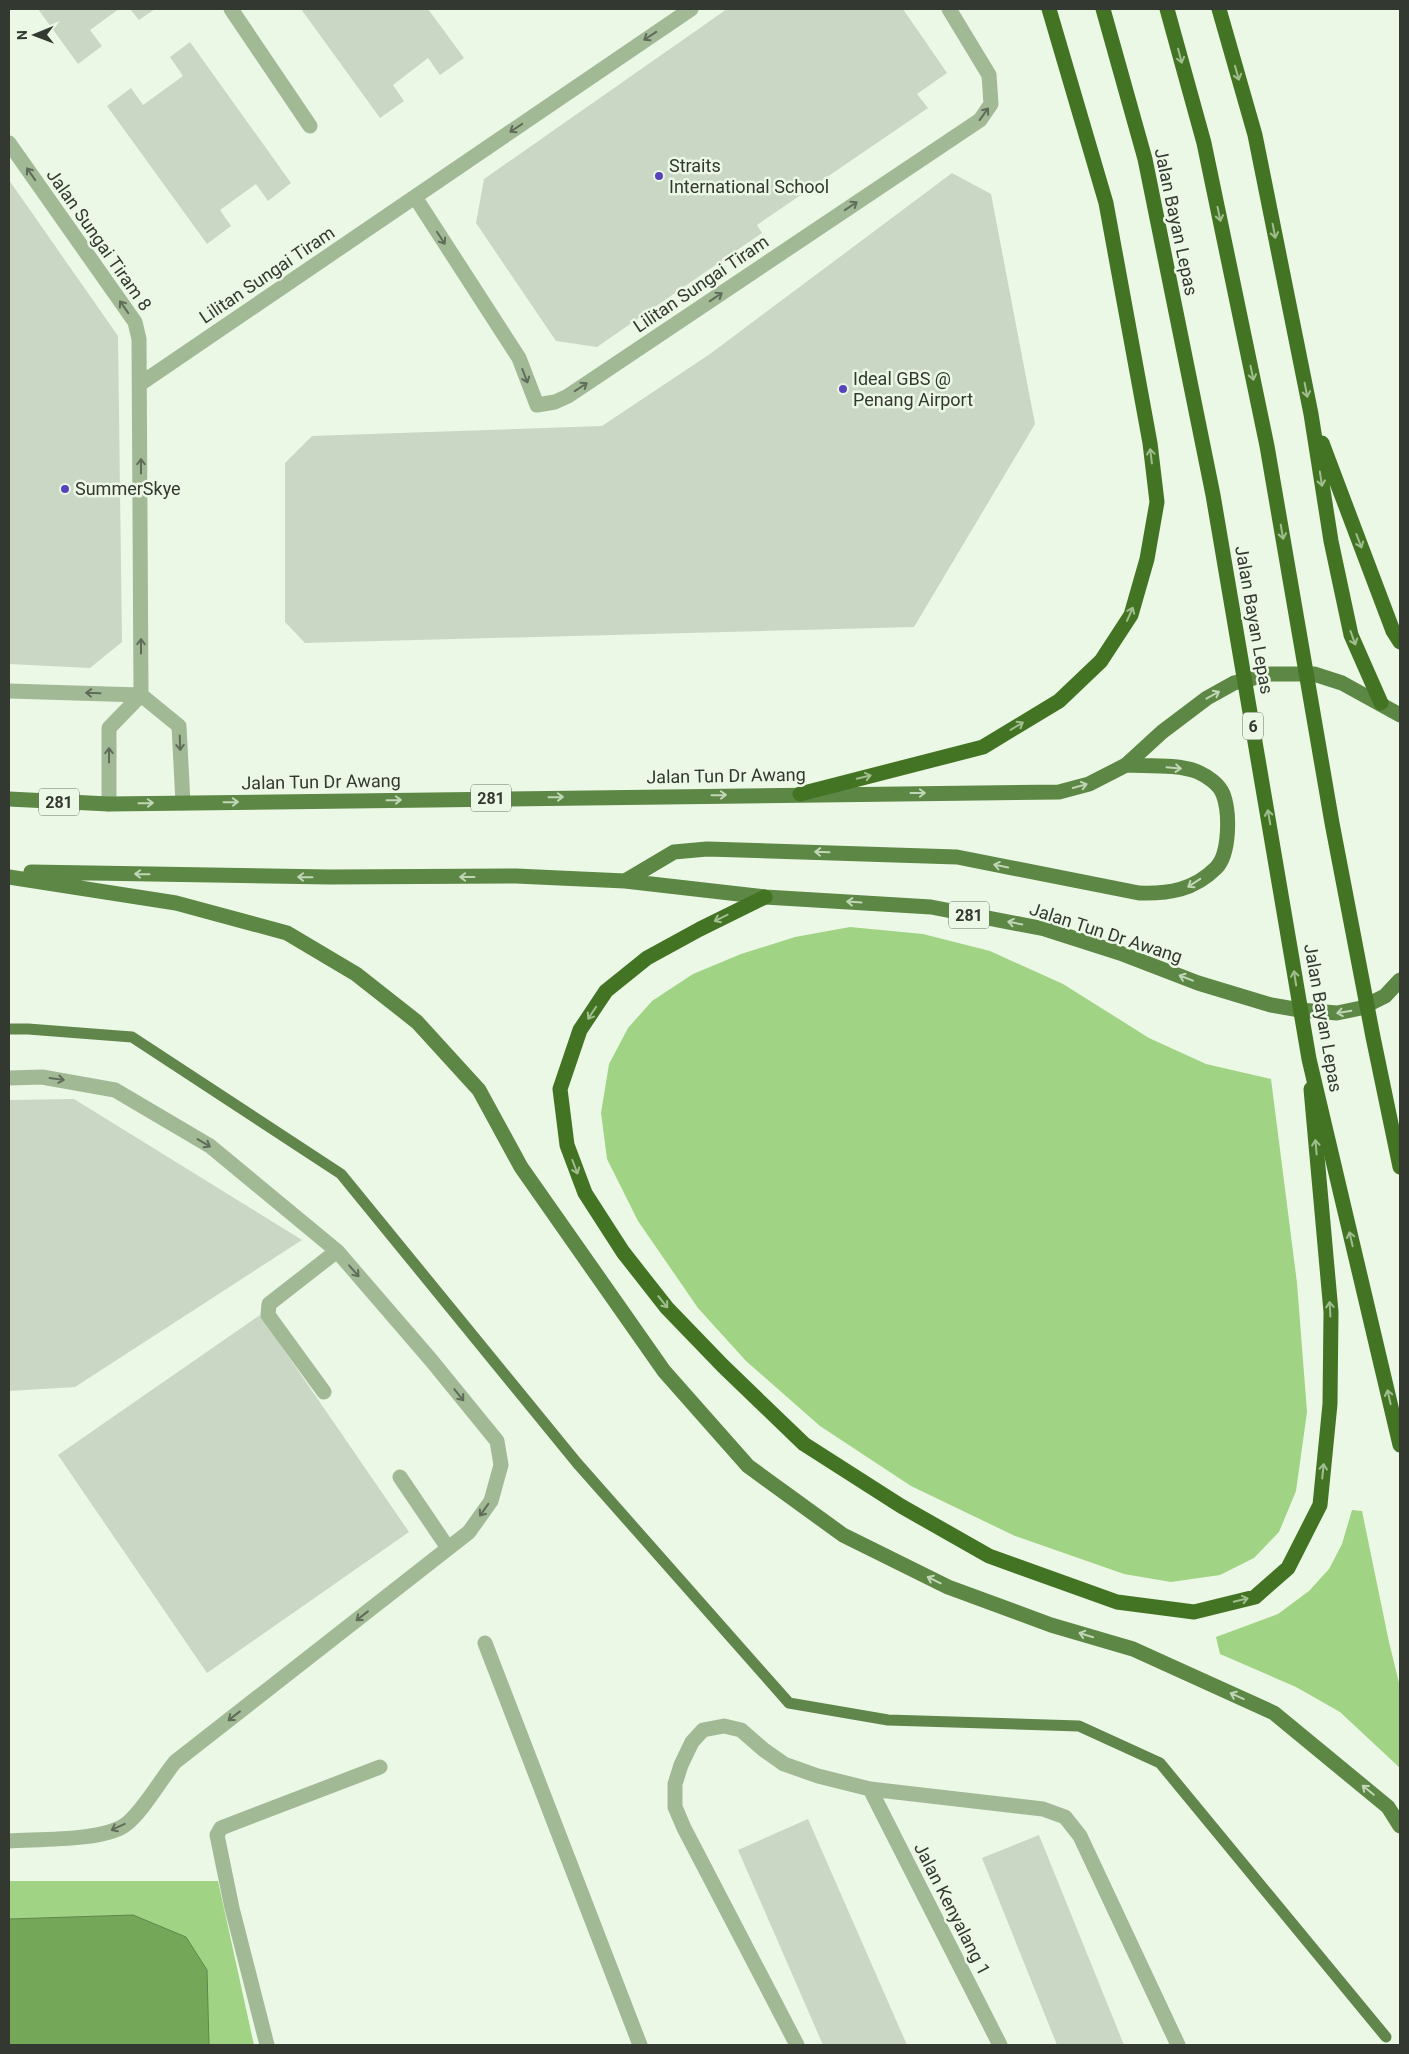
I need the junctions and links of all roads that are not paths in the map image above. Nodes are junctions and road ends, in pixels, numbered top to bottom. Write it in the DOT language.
graph roads {
  1 [pos="231,9"];
  2 [pos="690,9"];
  3 [pos="949,9"];
  4 [pos="1049,9"];
  5 [pos="1103,9"];
  6 [pos="1167,9"];
  7 [pos="1219,9"];
  8 [pos="310,126"];
  9 [pos="9,143"];
  10 [pos="414,197"];
  11 [pos="140,384"];
  12 [pos="1311,414"];
  13 [pos="1400,642"];
  14 [pos="9,691"];
  15 [pos="141,695"];
  16 [pos="1381,703"];
  17 [pos="1400,715"];
  18 [pos="1126,765"];
  19 [pos="800,794"];
  20 [pos="9,799"];
  21 [pos="183,803"];
  22 [pos="109,804"];
  23 [pos="9,872"];
  24 [pos="9,877"];
  25 [pos="624,881"];
  26 [pos="765,897"];
  27 [pos="1400,980"];
  28 [pos="1309,1059"];
  29 [pos="9,1078"];
  30 [pos="1400,1167"];
  31 [pos="337,1251"];
  32 [pos="324,1392"];
  33 [pos="1400,1445"];
  34 [pos="400,1477"];
  35 [pos="448,1548"];
  36 [pos="485,1643"];
  37 [pos="380,1767"];
  38 [pos="870,1789"];
  39 [pos="1400,1826"];
  40 [pos="9,1841"];
  41 [pos="267,2045"];
  42 [pos="640,2045"];
  43 [pos="797,2045"];
  44 [pos="1000,2045"];
  45 [pos="1178,2045"];
  1 -- 8 [label="street"];
  2 -- 10 [label="street, Lilitan Sungai Tiram, one-way"];
  10 -- 3 [label="street, Lilitan Sungai Tiram, one-way"];
  19 -- 4 [label="highway, one-way"];
  28 -- 5 [label="highway, Jalan Bayan Lepas / 6, one-way, bridge"];
  6 -- 30 [label="highway, one-way, bridge"];
  7 -- 12 [label="highway, one-way"];
  11 -- 9 [label="street, Jalan Sungai Tiram 8, one-way"];
  10 -- 11 [label="street, Lilitan Sungai Tiram"];
  15 -- 11 [label="street, Jalan Sungai Tiram 8, one-way"];
  12 -- 13 [label="highway, one-way"];
  12 -- 16 [label="highway, one-way"];
  15 -- 14 [label="street, one-way"];
  15 -- 21 [label="street, one-way"];
  22 -- 15 [label="street, one-way"];
  16 -- 17 [label="main road, Jalan Tun Dr Awang / 281"];
  18 -- 16 [label="main road, Jalan Tun Dr Awang / 281, one-way"];
  19 -- 18 [label="main road, Jalan Tun Dr Awang / 281, one-way"];
  18 -- 25 [label="main road, one-way"];
  21 -- 19 [label="main road, Jalan Tun Dr Awang / 281, one-way"];
  20 -- 22 [label="main road, Jalan Tun Dr Awang / 281"];
  22 -- 21 [label="main road, Jalan Tun Dr Awang / 281, one-way"];
  25 -- 23 [label="main road, Jalan Tun Dr Awang / 281, one-way"];
  39 -- 24 [label="main road, one-way"];
  25 -- 26 [label="main road, Jalan Tun Dr Awang / 281"];
  27 -- 26 [label="main road, Jalan Tun Dr Awang / 281, one-way"];
  26 -- 28 [label="highway, one-way, bridge"];
  33 -- 28 [label="highway, Jalan Bayan Lepas / 6, one-way, bridge"];
  29 -- 31 [label="street, one-way"];
  31 -- 32 [label="street"];
  31 -- 35 [label="street, one-way"];
  34 -- 35 [label="street"];
  35 -- 40 [label="street, one-way"];
  36 -- 42 [label="street"];
  37 -- 41 [label="street"];
  38 -- 43 [label="street"];
  38 -- 44 [label="street, Jalan Kenyalang 1"];
  38 -- 45 [label="street"];
}
